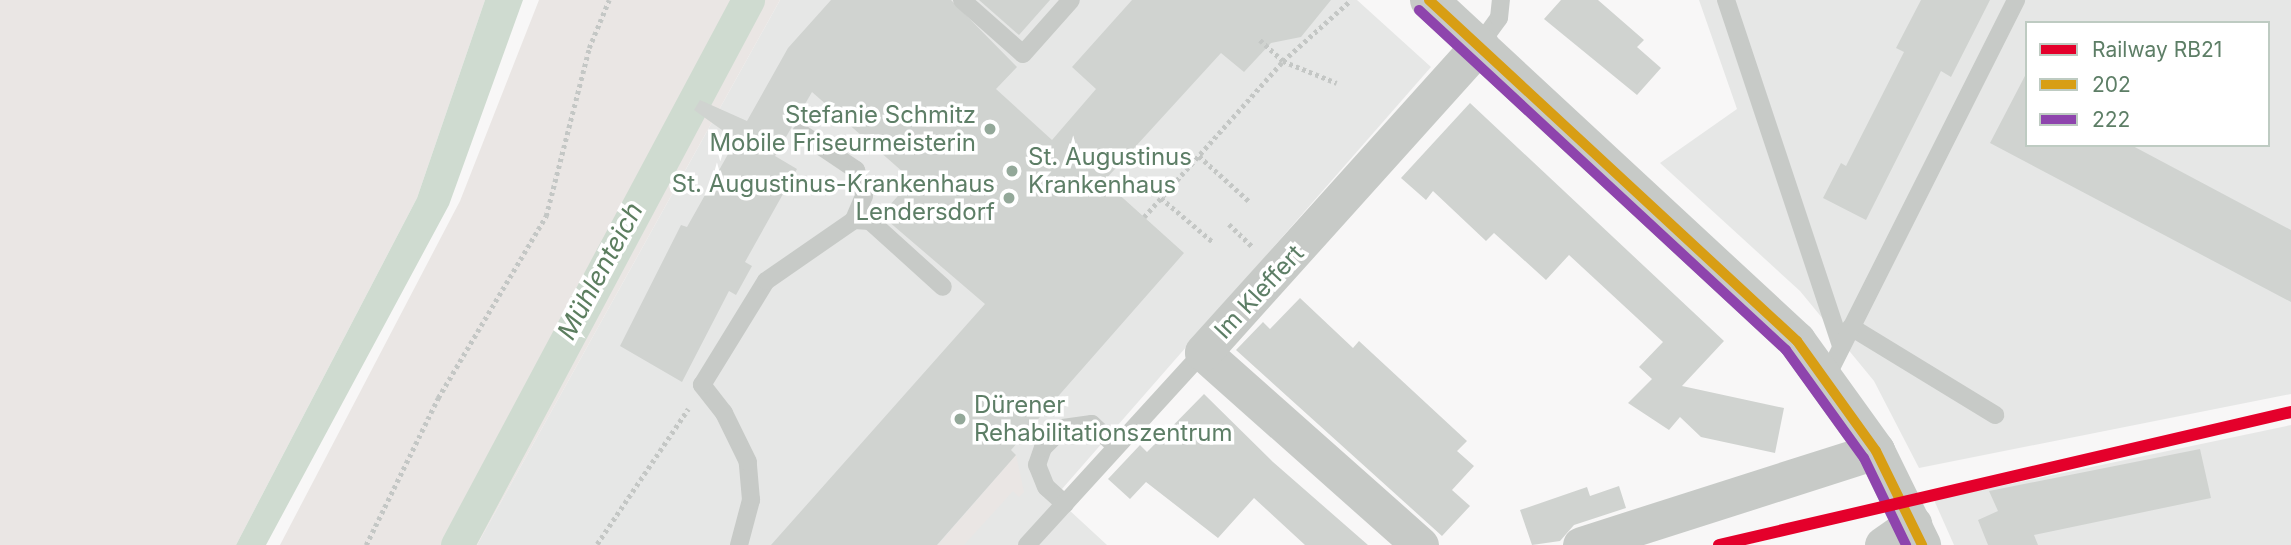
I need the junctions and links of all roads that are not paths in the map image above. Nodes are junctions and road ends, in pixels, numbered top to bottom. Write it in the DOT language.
graph roads {
  1 [pos="962,0"];
  2 [pos="1071,0"];
  3 [pos="1429,0"];
  4 [pos="1501,0"];
  5 [pos="1726,0"];
  6 [pos="2016,0"];
  7 [pos="1480,44"];
  8 [pos="801,133"];
  9 [pos="854,220"];
  10 [pos="943,287"];
  11 [pos="1851,327"];
  12 [pos="1203,352"];
  13 [pos="1834,361"];
  14 [pos="1995,415"];
  15 [pos="1115,446"];
  16 [pos="1876,451"];
  17 [pos="1065,505"];
  18 [pos="1906,538"];
  19 [pos="738,545"];
  20 [pos="1027,545"];
  21 [pos="1420,545"];
  22 [pos="1581,545"];
  1 -- 2 [label="lane"];
  3 -- 7 [label="street"];
  4 -- 7 [label="lane"];
  5 -- 13 [label="lane"];
  6 -- 11 [label="lane"];
  7 -- 12 [label="street, Im Kleffert"];
  7 -- 13 [label="street"];
  8 -- 9 [label="lane"];
  9 -- 10 [label="lane"];
  9 -- 19 [label="lane"];
  11 -- 13 [label="lane"];
  11 -- 14 [label="lane"];
  12 -- 15 [label="lane"];
  12 -- 21 [label="street, Im Kleffert"];
  13 -- 16 [label="street"];
  15 -- 17 [label="lane"];
  15 -- 17 [label="lane"];
  16 -- 18 [label="street"];
  16 -- 22 [label="street"];
  17 -- 20 [label="lane"];
}
